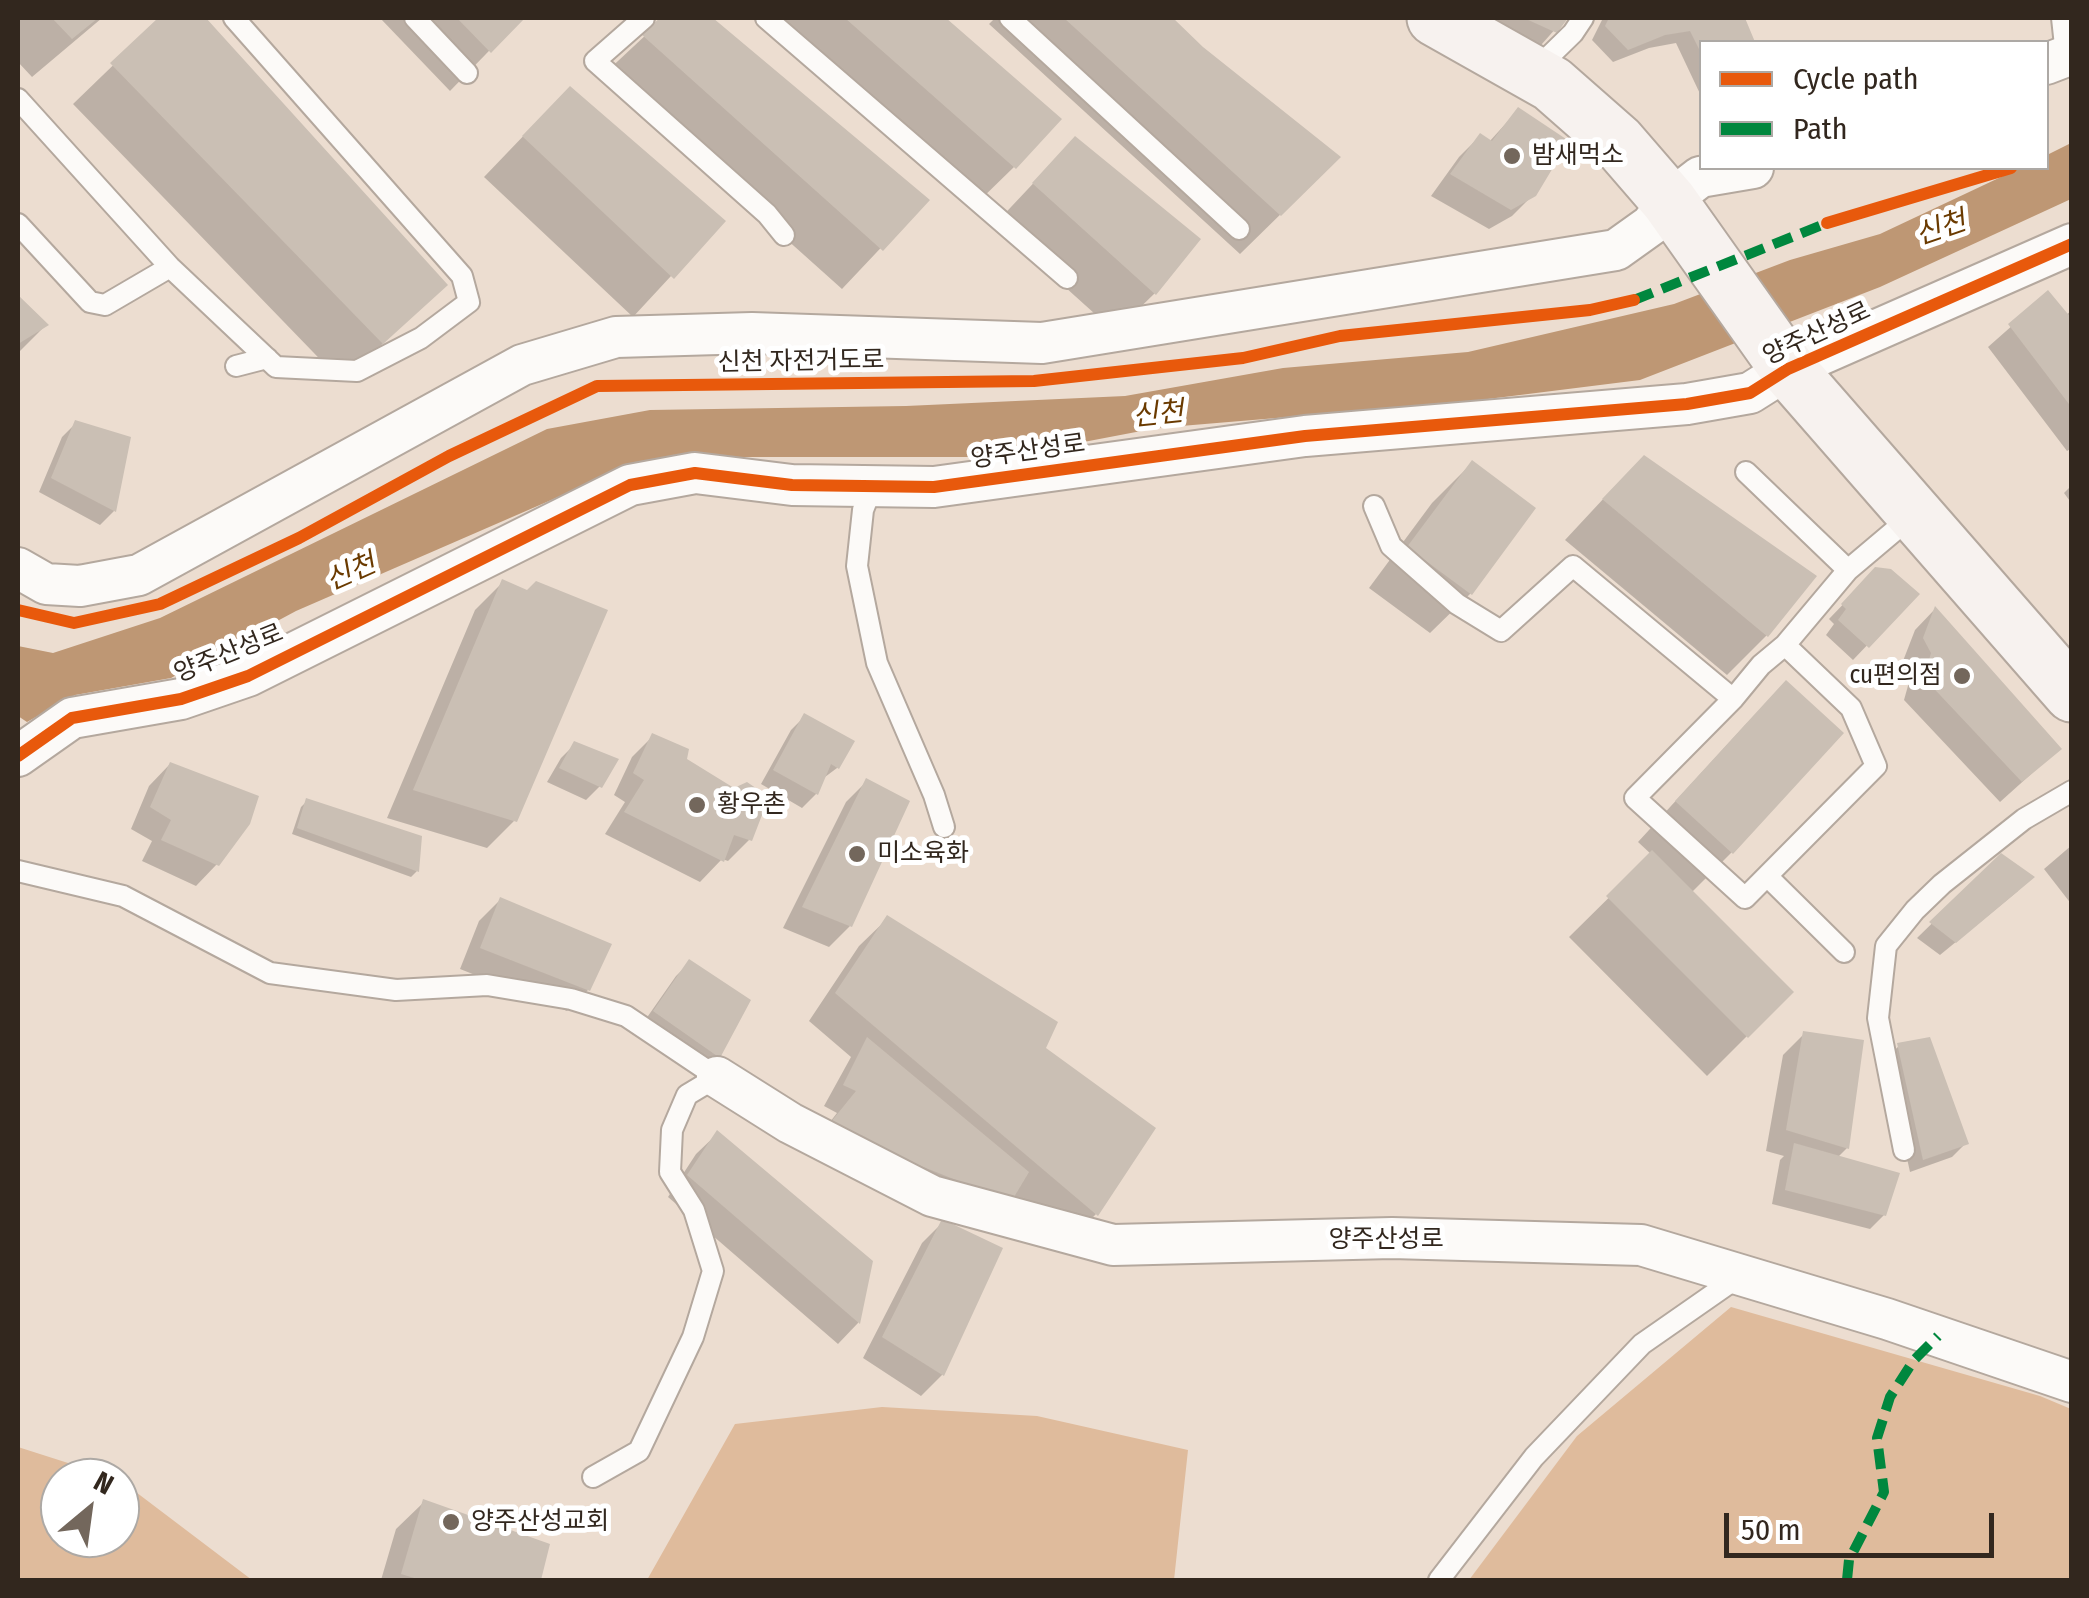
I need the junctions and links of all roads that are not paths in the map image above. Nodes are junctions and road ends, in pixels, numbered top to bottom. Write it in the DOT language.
graph roads {
  1 [pos="234,18"];
  2 [pos="415,18"];
  3 [pos="644,18"];
  4 [pos="766,18"];
  5 [pos="1010,18"];
  6 [pos="1435,18"];
  7 [pos="1583,18"];
  8 [pos="467,73"];
  9 [pos="1533,73"];
  10 [pos="18,99"];
  11 [pos="1742,170"];
  12 [pos="1679,215"];
  13 [pos="18,224"];
  14 [pos="1239,229"];
  15 [pos="784,235"];
  16 [pos="2072,244"];
  17 [pos="170,267"];
  18 [pos="1067,278"];
  19 [pos="267,358"];
  20 [pos="1782,359"];
  21 [pos="236,366"];
  22 [pos="1746,472"];
  23 [pos="872,487"];
  24 [pos="1374,506"];
  25 [pos="1913,514"];
  26 [pos="18,568"];
  27 [pos="1848,570"];
  28 [pos="1785,646"];
  29 [pos="2072,694"];
  30 [pos="1733,699"];
  31 [pos="18,756"];
  32 [pos="2072,792"];
  33 [pos="944,827"];
  34 [pos="18,871"];
  35 [pos="1767,876"];
  36 [pos="1844,952"];
  37 [pos="717,1077"];
  38 [pos="1904,1150"];
  39 [pos="1743,1274"];
  40 [pos="2072,1382"];
  41 [pos="593,1477"];
  42 [pos="1439,1580"];
  1 -- 19 [label="lane"];
  2 -- 8 [label="lane"];
  3 -- 15 [label="lane"];
  4 -- 18 [label="lane"];
  5 -- 14 [label="lane"];
  6 -- 9 [label="street"];
  7 -- 9 [label="lane"];
  9 -- 12 [label="street"];
  10 -- 17 [label="lane"];
  11 -- 12 [label="street"];
  12 -- 20 [label="street"];
  12 -- 26 [label="street"];
  13 -- 17 [label="lane"];
  16 -- 20 [label="street, 양주산성로"];
  17 -- 19 [label="lane"];
  19 -- 21 [label="lane"];
  20 -- 23 [label="street, 양주산성로"];
  20 -- 25 [label="street, 양주산성로"];
  22 -- 27 [label="lane"];
  23 -- 31 [label="street, 양주산성로"];
  23 -- 33 [label="lane"];
  24 -- 30 [label="lane"];
  25 -- 27 [label="lane"];
  25 -- 29 [label="street, 양주산성로"];
  27 -- 28 [label="lane"];
  28 -- 30 [label="lane"];
  28 -- 35 [label="lane"];
  30 -- 35 [label="lane"];
  32 -- 38 [label="lane"];
  34 -- 37 [label="lane"];
  35 -- 36 [label="lane"];
  37 -- 39 [label="street, 양주산성로"];
  37 -- 41 [label="lane"];
  39 -- 40 [label="street, 양주산성로"];
  39 -- 42 [label="lane"];
}
